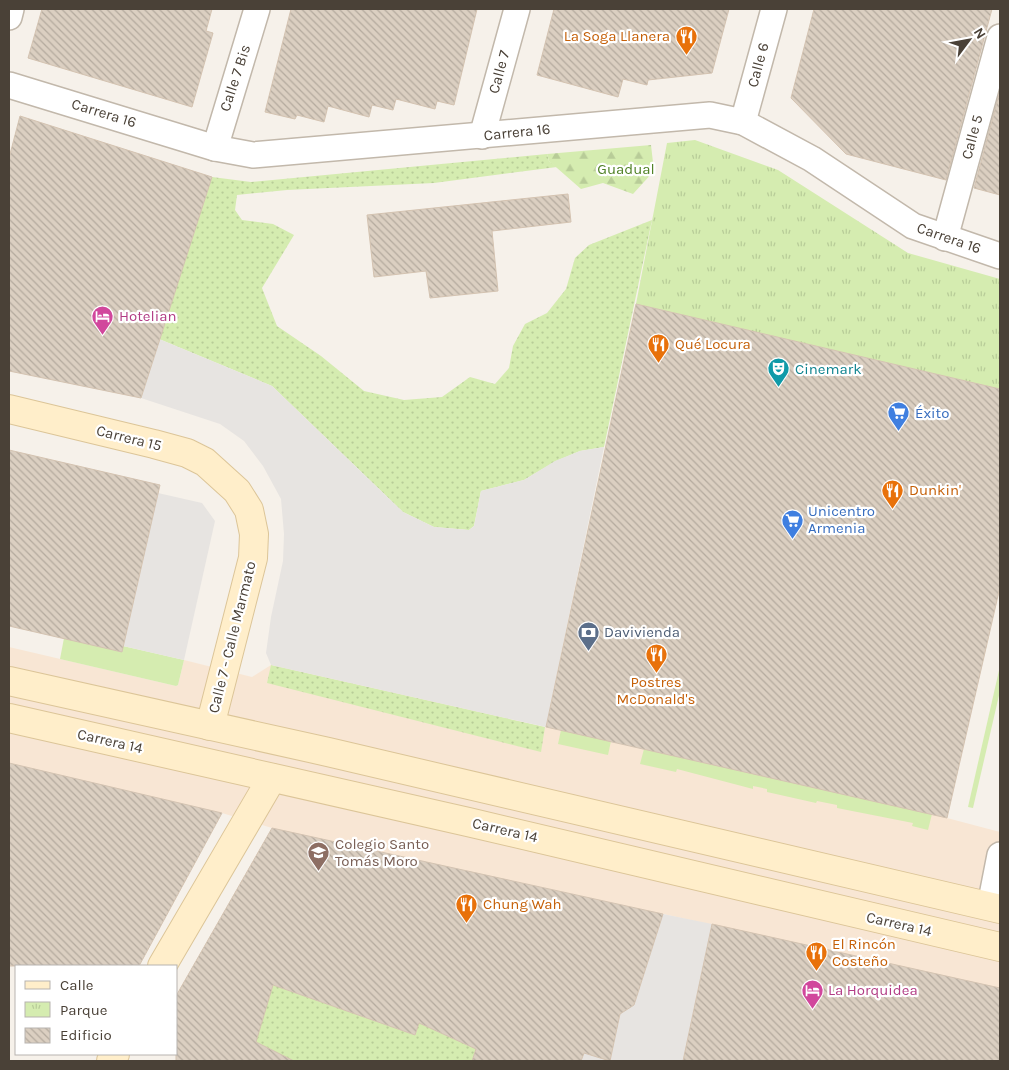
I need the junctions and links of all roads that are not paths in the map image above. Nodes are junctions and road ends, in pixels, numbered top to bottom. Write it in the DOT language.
graph roads {
  1 [pos="10,9"];
  2 [pos="257,9"];
  3 [pos="517,9"];
  4 [pos="774,9"];
  5 [pos="9,17"];
  6 [pos="1000,37"];
  7 [pos="9,85"];
  8 [pos="743,122"];
  9 [pos="482,136"];
  10 [pos="215,148"];
  11 [pos="945,238"];
  12 [pos="1000,256"];
  13 [pos="9,409"];
  14 [pos="237,491"];
  15 [pos="9,681"];
  16 [pos="9,718"];
  17 [pos="210,726"];
  18 [pos="272,778"];
  19 [pos="1000,855"];
  20 [pos="995,907"];
  21 [pos="1000,947"];
  22 [pos="163,965"];
  1 -- 5 [label="street"];
  2 -- 10 [label="street, Calle 7 Bis"];
  3 -- 9 [label="street, Calle 7"];
  4 -- 8 [label="street, Calle 6"];
  6 -- 11 [label="street, Calle 5"];
  7 -- 10 [label="street, Carrera 16"];
  8 -- 9 [label="street, Carrera 16"];
  8 -- 11 [label="street, Carrera 16"];
  9 -- 10 [label="street, Carrera 16"];
  11 -- 12 [label="street, Carrera 16"];
  13 -- 14 [label="main road, Carrera 15"];
  14 -- 17 [label="main road, Calle 7 - Calle Marmato"];
  15 -- 17 [label="main road"];
  16 -- 18 [label="main road, Carrera 14"];
  17 -- 20 [label="main road"];
  18 -- 21 [label="main road, Carrera 14"];
  18 -- 22 [label="main road"];
  19 -- 20 [label="street"];
}
